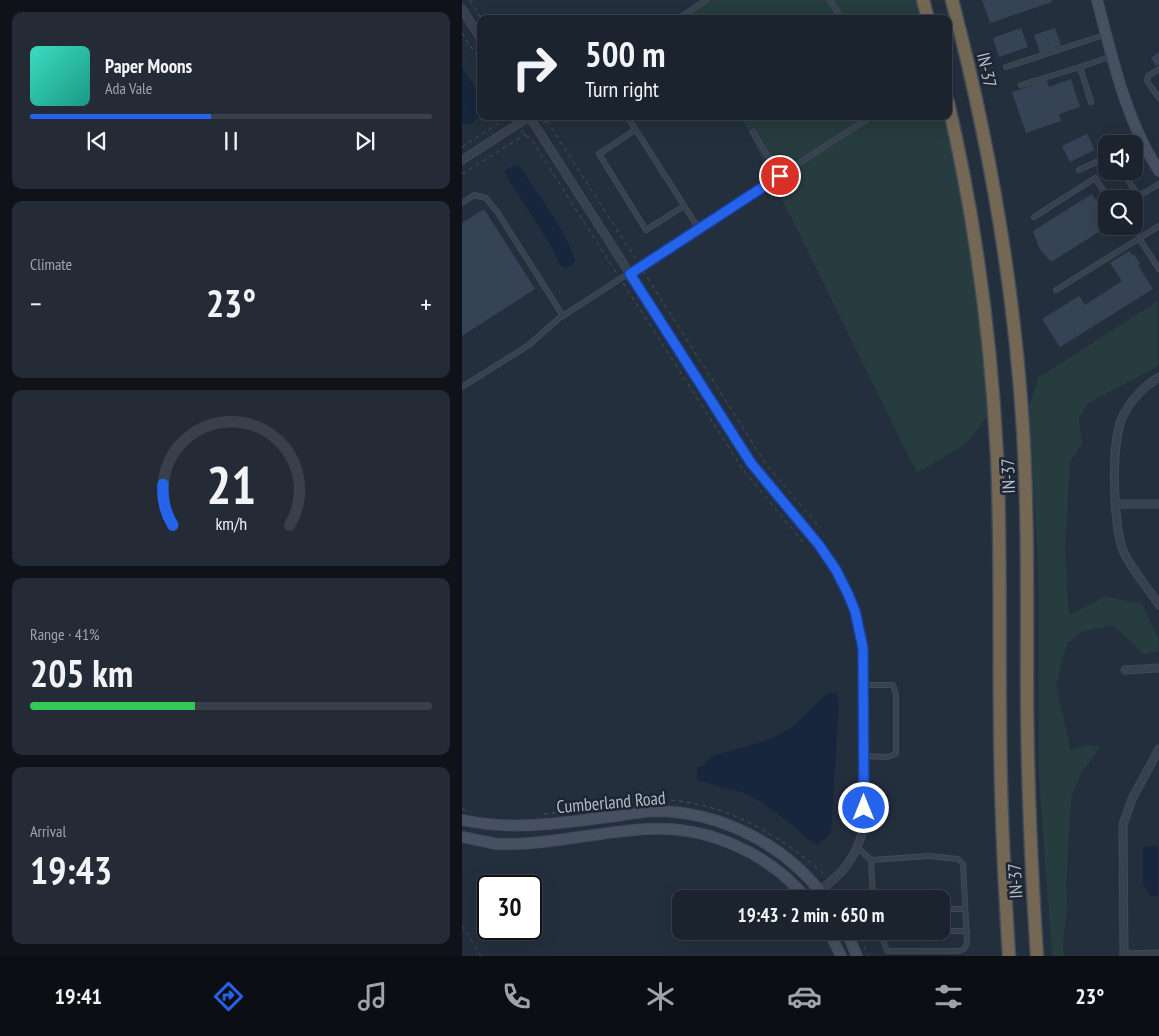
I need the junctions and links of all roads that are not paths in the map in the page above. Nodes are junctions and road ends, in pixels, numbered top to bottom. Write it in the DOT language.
graph roads {
  1 [pos="706,0"];
  2 [pos="830,0"];
  3 [pos="923,0"];
  4 [pos="952,0"];
  5 [pos="1097,0"];
  6 [pos="462,9"];
  7 [pos="684,15"];
  8 [pos="839,15"];
  9 [pos="927,15"];
  10 [pos="477,33"];
  11 [pos="1106,34"];
  12 [pos="1112,56"];
  13 [pos="1006,67"];
  14 [pos="1080,67"];
  15 [pos="1158,69"];
  16 [pos="1021,85"];
  17 [pos="1158,98"];
  18 [pos="1091,102"];
  19 [pos="523,120"];
  20 [pos="532,120"];
  21 [pos="630,120"];
  22 [pos="866,120"];
  23 [pos="952,120"];
  24 [pos="636,130"];
  25 [pos="753,132"];
  26 [pos="1134,135"];
  27 [pos="1143,149"];
  28 [pos="462,160"];
  29 [pos="1098,160"];
  30 [pos="1155,160"];
  31 [pos="1079,170"];
  32 [pos="1158,171"];
  33 [pos="780,176"];
  34 [pos="1158,184"];
  35 [pos="1103,190"];
  36 [pos="1143,194"];
  37 [pos="462,203"];
  38 [pos="684,206"];
  39 [pos="1034,217"];
  40 [pos="1158,226"];
  41 [pos="699,229"];
  42 [pos="1139,238"];
  43 [pos="1158,269"];
  44 [pos="630,274"];
  45 [pos="1056,290"];
  46 [pos="563,316"];
  47 [pos="1158,377"];
  48 [pos="462,387"];
  49 [pos="1116,504"];
  50 [pos="1158,504"];
  51 [pos="1158,605"];
  52 [pos="1158,668"];
  53 [pos="1126,670"];
  54 [pos="864,684"];
  55 [pos="1158,749"];
  56 [pos="864,756"];
  57 [pos="462,820"];
  58 [pos="462,837"];
  59 [pos="858,848"];
  60 [pos="871,860"];
  61 [pos="799,890"];
  62 [pos="819,890"];
  63 [pos="827,890"];
  64 [pos="873,890"];
  65 [pos="950,908"];
  66 [pos="965,909"];
  67 [pos="950,931"];
  68 [pos="967,931"];
  69 [pos="834,940"];
  70 [pos="850,940"];
  71 [pos="883,940"];
  72 [pos="1158,954"];
  73 [pos="842,956"];
  74 [pos="857,956"];
  75 [pos="1009,956"];
  76 [pos="1037,956"];
  77 [pos="1124,956"];
  1 -- 7 [label="lane"];
  2 -- 8 [label="lane"];
  3 -- 9 [label="highway"];
  4 -- 76 [label="highway, IN-37"];
  5 -- 11 [label="street"];
  6 -- 10 [label="street"];
  11 -- 12 [label="street"];
  11 -- 13 [label="lane"];
  12 -- 14 [label="lane"];
  12 -- 26 [label="street"];
  14 -- 16 [label="lane"];
  14 -- 18 [label="lane"];
  15 -- 17 [label="lane"];
  19 -- 28 [label="street"];
  20 -- 44 [label="street"];
  21 -- 24 [label="lane"];
  22 -- 33 [label="lane"];
  23 -- 75 [label="highway, IN-37"];
  24 -- 38 [label="lane"];
  24 -- 38 [label="lane"];
  25 -- 33 [label="lane"];
  27 -- 30 [label="street"];
  29 -- 31 [label="lane"];
  30 -- 32 [label="street"];
  33 -- 41 [label="lane"];
  34 -- 36 [label="lane"];
  35 -- 39 [label="lane"];
  37 -- 46 [label="lane"];
  38 -- 41 [label="lane"];
  40 -- 42 [label="lane"];
  41 -- 44 [label="lane"];
  42 -- 43 [label="lane"];
  42 -- 45 [label="lane"];
  44 -- 46 [label="lane"];
  44 -- 54 [label="street"];
  46 -- 48 [label="lane"];
  47 -- 49 [label="street"];
  49 -- 50 [label="street"];
  49 -- 51 [label="street"];
  52 -- 53 [label="street"];
  54 -- 56 [label="street"];
  54 -- 56 [label="lane"];
  55 -- 77 [label="street"];
  56 -- 59 [label="street"];
  57 -- 62 [label="street, Cumberland Road"];
  58 -- 61 [label="street, Cumberland Road"];
  59 -- 60 [label="lane"];
  59 -- 63 [label="street"];
  60 -- 64 [label="lane"];
  60 -- 66 [label="lane"];
  65 -- 66 [label="lane"];
  66 -- 68 [label="lane"];
  67 -- 68 [label="lane"];
  68 -- 71 [label="lane"];
  69 -- 73 [label="street"];
  70 -- 74 [label="street"];
  72 -- 77 [label="street"];
}
